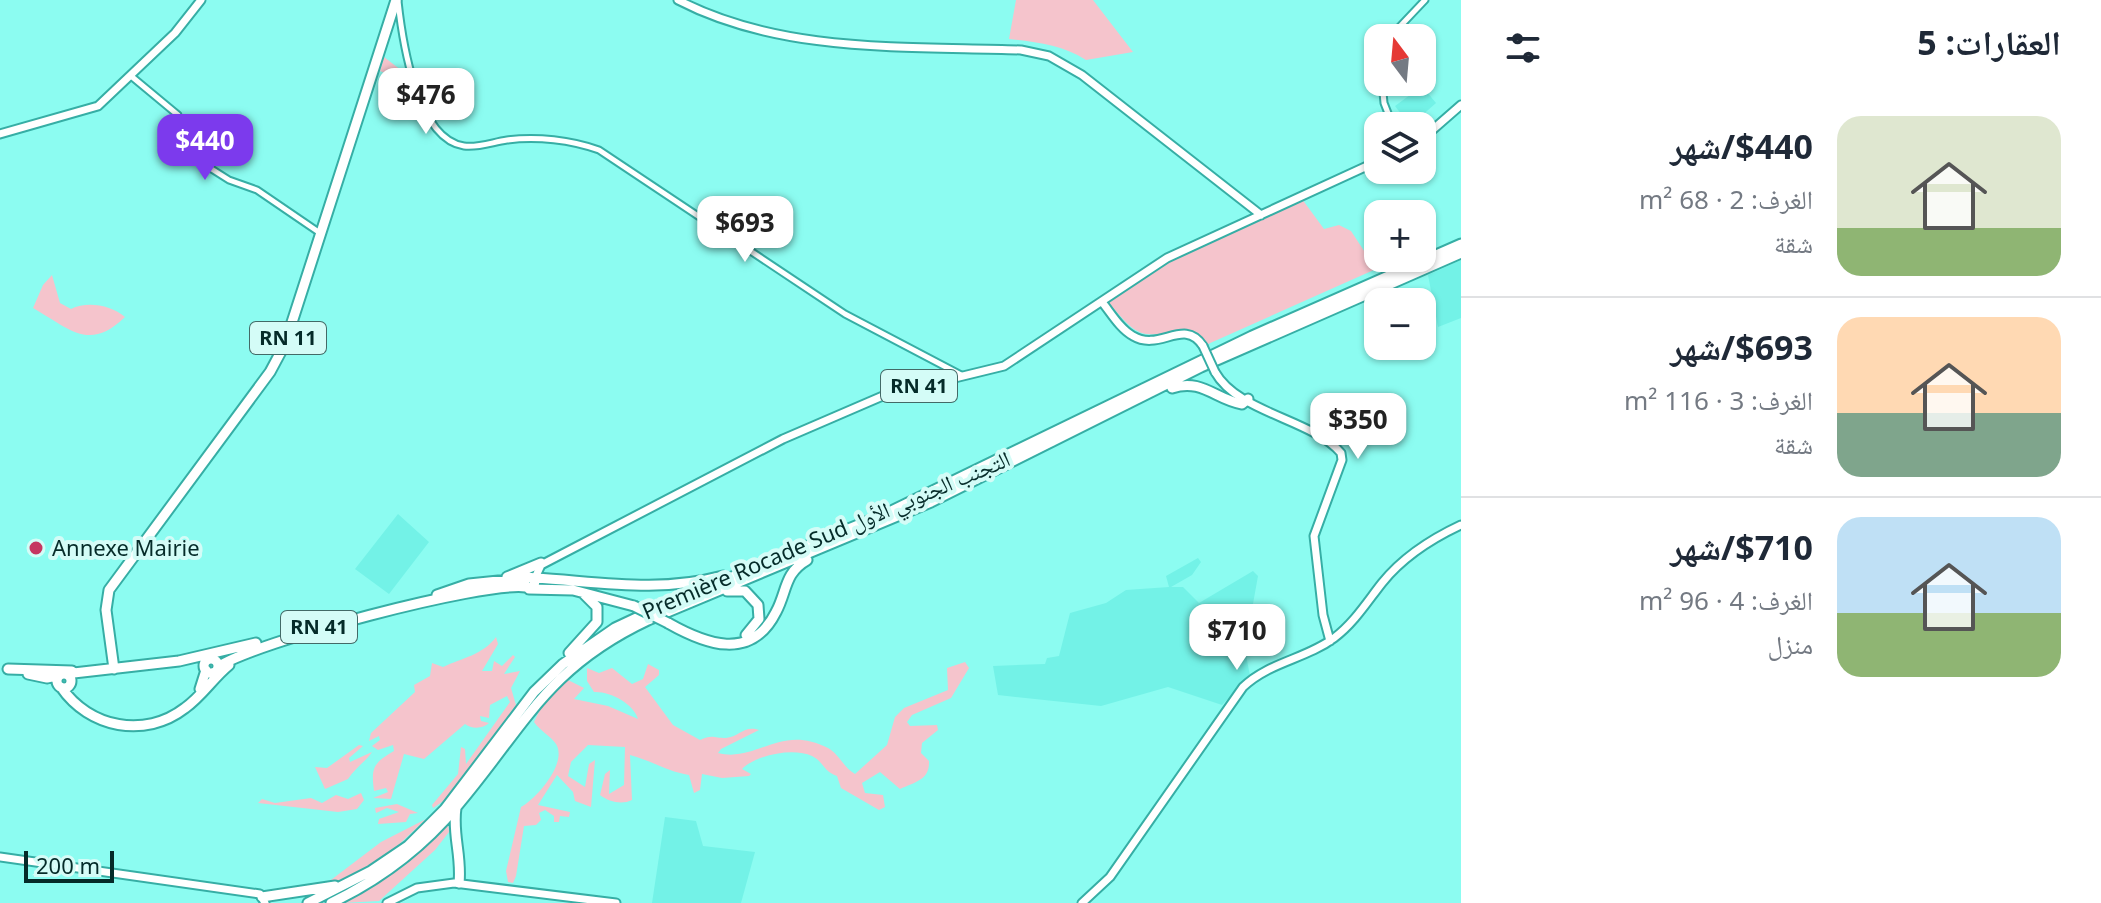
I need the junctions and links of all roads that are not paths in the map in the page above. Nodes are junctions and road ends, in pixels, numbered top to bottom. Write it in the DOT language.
graph roads {
  1 [pos="201,0"];
  2 [pos="397,0"];
  3 [pos="678,0"];
  4 [pos="1425,0"];
  5 [pos="396,21"];
  6 [pos="1402,24"];
  7 [pos="131,76"];
  8 [pos="1461,105"];
  9 [pos="1436,127"];
  10 [pos="0,134"];
  11 [pos="1364,167"];
  12 [pos="1261,215"];
  13 [pos="322,234"];
  14 [pos="1461,244"];
  15 [pos="1461,253"];
  16 [pos="1102,302"];
  17 [pos="939,366"];
  18 [pos="1201,367"];
  19 [pos="965,376"];
  20 [pos="944,380"];
  21 [pos="1141,398"];
  22 [pos="1248,399"];
  23 [pos="1235,403"];
  24 [pos="1461,525"];
  25 [pos="839,532"];
  26 [pos="857,534"];
  27 [pos="546,561"];
  28 [pos="500,581"];
  29 [pos="533,581"];
  30 [pos="576,588"];
  31 [pos="639,588"];
  32 [pos="619,595"];
  33 [pos="427,599"];
  34 [pos="637,605"];
  35 [pos="674,609"];
  36 [pos="671,621"];
  37 [pos="1327,628"];
  38 [pos="1344,629"];
  39 [pos="1330,641"];
  40 [pos="260,645"];
  41 [pos="110,649"];
  42 [pos="191,659"];
  43 [pos="139,666"];
  44 [pos="211,666"];
  45 [pos="3,669"];
  46 [pos="114,669"];
  47 [pos="83,672"];
  48 [pos="27,677"];
  49 [pos="63,681"];
  50 [pos="534,692"];
  51 [pos="198,698"];
  52 [pos="73,701"];
  53 [pos="456,808"];
  54 [pos="443,821"];
  55 [pos="454,825"];
  56 [pos="0,857"];
  57 [pos="350,883"];
  58 [pos="459,883"];
  59 [pos="264,900"];
  60 [pos="308,903"];
  61 [pos="331,903"];
  62 [pos="387,903"];
  63 [pos="616,903"];
  64 [pos="1082,903"];
  1 -- 7 [label="main road"];
  2 -- 5 [label="highway, RN 11"];
  3 -- 12 [label="main road"];
  4 -- 6 [label="street"];
  5 -- 13 [label="highway, RN 11"];
  5 -- 17 [label="street"];
  7 -- 10 [label="main road"];
  7 -- 13 [label="street"];
  8 -- 9 [label="main road"];
  11 -- 12 [label="main road, RN 41"];
  12 -- 16 [label="main road, RN 41"];
  13 -- 41 [label="highway, RN 11"];
  14 -- 25 [label="highway, Première Rocade Sud التجنب الجنوبي الأول"];
  15 -- 18 [label="highway, Première Rocade Sud التجنب الجنوبي الأول"];
  16 -- 19 [label="main road, RN 41"];
  16 -- 22 [label="main road, bridge"];
  17 -- 19 [label="street"];
  17 -- 20 [label="street"];
  18 -- 21 [label="highway, Première Rocade Sud التجنب الجنوبي الأول"];
  18 -- 23 [label="highway"];
  19 -- 20 [label="main road, RN 41"];
  20 -- 27 [label="main road, RN 41"];
  21 -- 23 [label="highway"];
  21 -- 26 [label="highway, Première Rocade Sud التجنب الجنوبي الأول"];
  22 -- 23 [label="highway"];
  22 -- 37 [label="main road"];
  24 -- 38 [label="main road"];
  25 -- 31 [label="highway"];
  25 -- 50 [label="highway, Première Rocade Sud التجنب الجنوبي الأول"];
  26 -- 35 [label="highway, Première Rocade Sud التجنب الجنوبي الأول"];
  26 -- 36 [label="highway"];
  27 -- 28 [label="highway, RN 41"];
  27 -- 29 [label="main road"];
  27 -- 29 [label="main road"];
  28 -- 29 [label="highway, RN 41"];
  28 -- 33 [label="highway, RN 41"];
  29 -- 30 [label="highway"];
  29 -- 31 [label="highway"];
  29 -- 32 [label="highway"];
  29 -- 33 [label="highway"];
  29 -- 40 [label="highway, RN 41"];
  30 -- 31 [label="highway"];
  30 -- 32 [label="highway"];
  30 -- 34 [label="highway"];
  30 -- 50 [label="highway"];
  32 -- 34 [label="highway"];
  33 -- 40 [label="highway, RN 41"];
  34 -- 36 [label="highway, bridge"];
  35 -- 36 [label="highway"];
  35 -- 53 [label="highway, Première Rocade Sud التجنب الجنوبي الأول"];
  37 -- 38 [label="main road"];
  37 -- 39 [label="main road"];
  37 -- 39 [label="main road"];
  38 -- 39 [label="main road"];
  39 -- 64 [label="main road"];
  40 -- 42 [label="highway, RN 41"];
  40 -- 44 [label="highway, RN 41"];
  40 -- 51 [label="highway"];
  41 -- 43 [label="highway"];
  41 -- 46 [label="highway, RN 11"];
  41 -- 47 [label="highway"];
  42 -- 43 [label="highway, RN 41"];
  42 -- 44 [label="highway"];
  43 -- 46 [label="highway, RN 41"];
  44 -- 49 [label="highway"];
  44 -- 51 [label="highway"];
  45 -- 47 [label="highway"];
  45 -- 48 [label="highway"];
  45 -- 49 [label="highway"];
  46 -- 47 [label="highway"];
  47 -- 49 [label="highway"];
  48 -- 49 [label="highway"];
  48 -- 52 [label="highway"];
  49 -- 52 [label="highway"];
  50 -- 57 [label="highway, Première Rocade Sud التجنب الجنوبي الأول"];
  51 -- 52 [label="highway"];
  53 -- 54 [label="highway, Première Rocade Sud التجنب الجنوبي الأول"];
  53 -- 55 [label="highway"];
  54 -- 55 [label="highway"];
  54 -- 61 [label="highway, Première Rocade Sud التجنب الجنوبي الأول"];
  55 -- 58 [label="highway"];
  56 -- 59 [label="main road"];
  57 -- 59 [label="highway"];
  57 -- 60 [label="highway, Première Rocade Sud التجنب الجنوبي الأول"];
  58 -- 62 [label="main road"];
  58 -- 63 [label="main road"];
}
